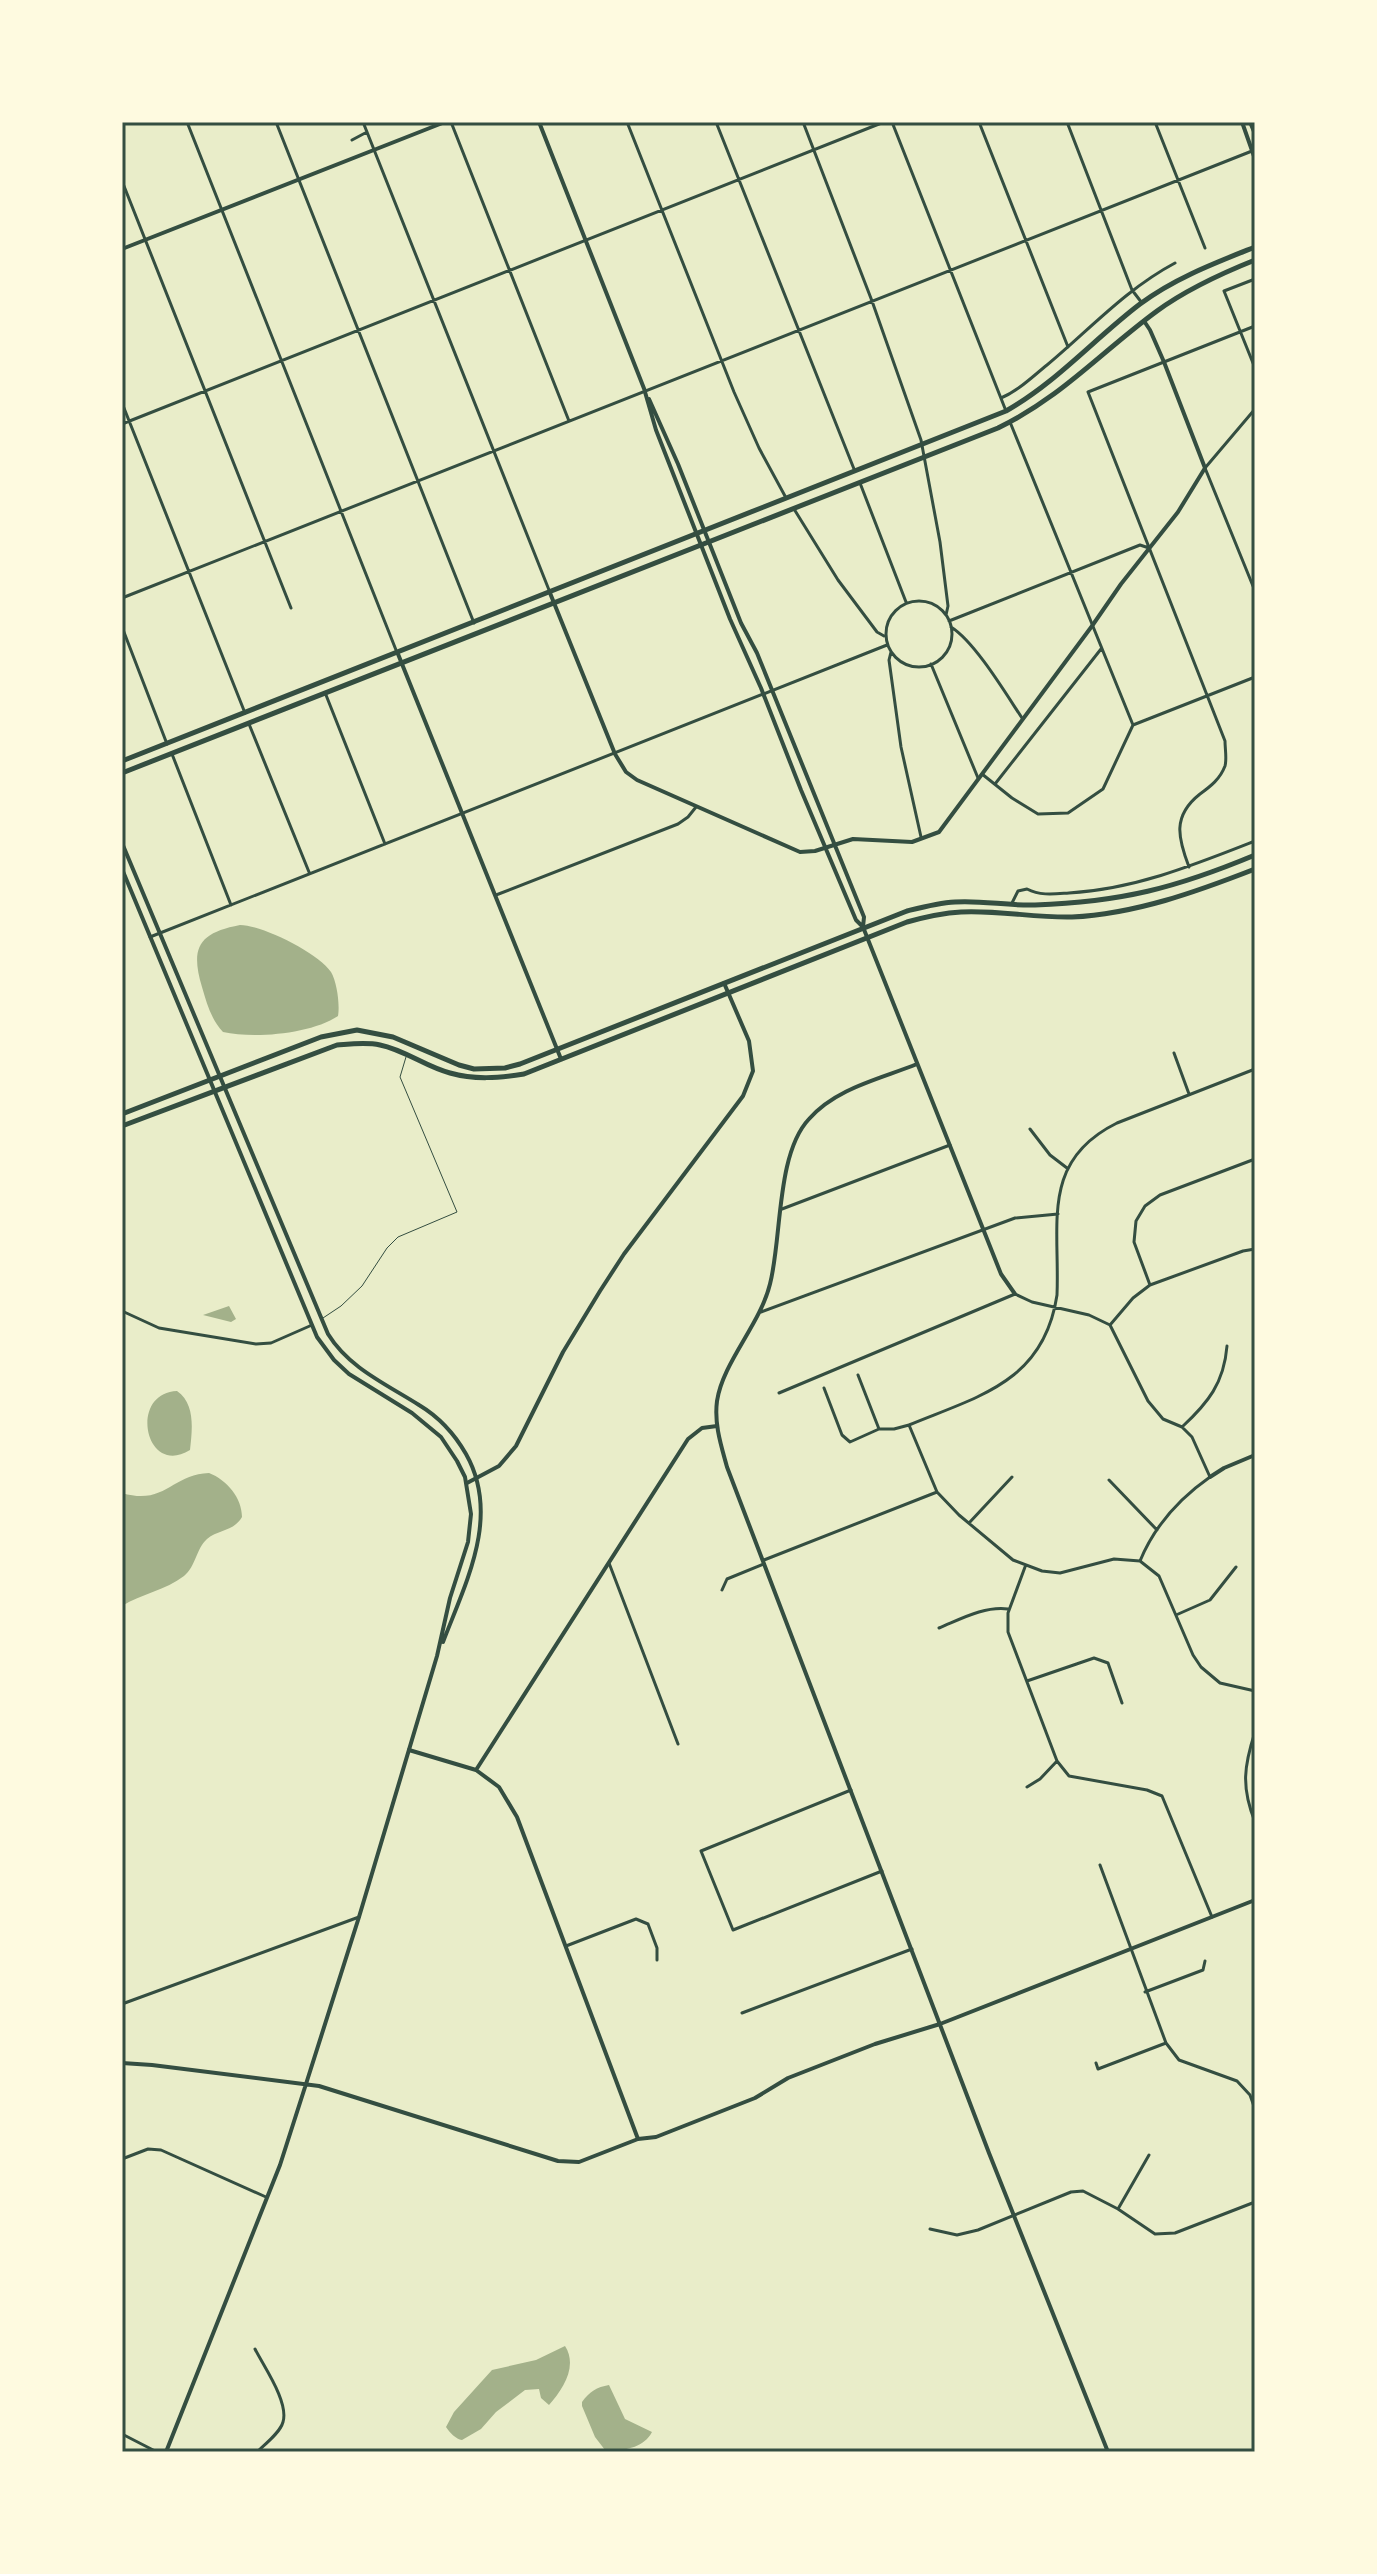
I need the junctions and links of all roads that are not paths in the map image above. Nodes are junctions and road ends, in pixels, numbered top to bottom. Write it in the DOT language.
graph roads {
  1 [pos="187,122"];
  2 [pos="276,122"];
  3 [pos="363,122"];
  4 [pos="448,122"];
  5 [pos="539,122"];
  6 [pos="627,122"];
  7 [pos="716,122"];
  8 [pos="803,122"];
  9 [pos="884,122"];
  10 [pos="892,122"];
  11 [pos="979,122"];
  12 [pos="1067,122"];
  13 [pos="1155,122"];
  14 [pos="1242,122"];
  15 [pos="1250,122"];
  16 [pos="367,132"];
  17 [pos="1255,134"];
  18 [pos="352,140"];
  19 [pos="374,150"];
  20 [pos="814,150"];
  21 [pos="1252,151"];
  22 [pos="1255,159"];
  23 [pos="739,179"];
  24 [pos="299,180"];
  25 [pos="1178,180"];
  26 [pos="122,181"];
  27 [pos="222,210"];
  28 [pos="662,210"];
  29 [pos="1102,210"];
  30 [pos="145,240"];
  31 [pos="585,240"];
  32 [pos="1026,240"];
  33 [pos="1255,247"];
  34 [pos="1205,248"];
  35 [pos="122,249"];
  36 [pos="1255,260"];
  37 [pos="1175,263"];
  38 [pos="510,270"];
  39 [pos="950,270"];
  40 [pos="1255,279"];
  41 [pos="1132,290"];
  42 [pos="433,301"];
  43 [pos="872,301"];
  44 [pos="1142,303"];
  45 [pos="1144,321"];
  46 [pos="1255,326"];
  47 [pos="358,330"];
  48 [pos="799,330"];
  49 [pos="1240,332"];
  50 [pos="1068,347"];
  51 [pos="282,361"];
  52 [pos="722,361"];
  53 [pos="1164,362"];
  54 [pos="1255,368"];
  55 [pos="205,391"];
  56 [pos="645,392"];
  57 [pos="1001,398"];
  58 [pos="122,403"];
  59 [pos="1255,409"];
  60 [pos="1006,411"];
  61 [pos="129,421"];
  62 [pos="569,421"];
  63 [pos="1010,422"];
  64 [pos="122,424"];
  65 [pos="923,446"];
  66 [pos="493,452"];
  67 [pos="925,457"];
  68 [pos="1205,468"];
  69 [pos="855,473"];
  70 [pos="418,481"];
  71 [pos="860,483"];
  72 [pos="787,500"];
  73 [pos="794,509"];
  74 [pos="341,512"];
  75 [pos="706,532"];
  76 [pos="698,535"];
  77 [pos="265,542"];
  78 [pos="710,542"];
  79 [pos="702,545"];
  80 [pos="1149,548"];
  81 [pos="189,572"];
  82 [pos="1070,573"];
  83 [pos="1255,591"];
  84 [pos="550,593"];
  85 [pos="122,598"];
  86 [pos="555,603"];
  87 [pos="906,603"];
  88 [pos="291,608"];
  89 [pos="946,615"];
  90 [pos="949,621"];
  91 [pos="474,623"];
  92 [pos="1092,626"];
  93 [pos="122,627"];
  94 [pos="951,627"];
  95 [pos="886,637"];
  96 [pos="887,645"];
  97 [pos="1102,647"];
  98 [pos="891,652"];
  99 [pos="398,654"];
  100 [pos="402,664"];
  101 [pos="931,664"];
  102 [pos="1255,677"];
  103 [pos="772,691"];
  104 [pos="326,694"];
  105 [pos="764,694"];
  106 [pos="1209,696"];
  107 [pos="245,713"];
  108 [pos="1023,719"];
  109 [pos="249,724"];
  110 [pos="1133,725"];
  111 [pos="167,744"];
  112 [pos="172,754"];
  113 [pos="615,754"];
  114 [pos="122,761"];
  115 [pos="122,773"];
  116 [pos="980,775"];
  117 [pos="995,784"];
  118 [pos="696,807"];
  119 [pos="462,814"];
  120 [pos="922,839"];
  121 [pos="1255,841"];
  122 [pos="122,843"];
  123 [pos="385,844"];
  124 [pos="833,844"];
  125 [pos="824,847"];
  126 [pos="1255,855"];
  127 [pos="1189,867"];
  128 [pos="122,869"];
  129 [pos="1255,869"];
  130 [pos="310,874"];
  131 [pos="495,896"];
  132 [pos="231,905"];
  133 [pos="1012,905"];
  134 [pos="863,927"];
  135 [pos="160,933"];
  136 [pos="150,937"];
  137 [pos="867,938"];
  138 [pos="724,983"];
  139 [pos="728,993"];
  140 [pos="558,1049"];
  141 [pos="1174,1053"];
  142 [pos="406,1055"];
  143 [pos="561,1059"];
  144 [pos="917,1064"];
  145 [pos="1255,1069"];
  146 [pos="220,1076"];
  147 [pos="209,1080"];
  148 [pos="224,1086"];
  149 [pos="214,1090"];
  150 [pos="1189,1094"];
  151 [pos="122,1114"];
  152 [pos="122,1126"];
  153 [pos="1030,1129"];
  154 [pos="950,1145"];
  155 [pos="1255,1159"];
  156 [pos="1067,1168"];
  157 [pos="782,1209"];
  158 [pos="1058,1214"];
  159 [pos="984,1229"];
  160 [pos="1255,1249"];
  161 [pos="1150,1285"];
  162 [pos="1015,1294"];
  163 [pos="1055,1308"];
  164 [pos="122,1311"];
  165 [pos="761,1312"];
  166 [pos="320,1319"];
  167 [pos="312,1325"];
  168 [pos="1110,1325"];
  169 [pos="1227,1346"];
  170 [pos="858,1375"];
  171 [pos="824,1388"];
  172 [pos="779,1393"];
  173 [pos="909,1425"];
  174 [pos="717,1426"];
  175 [pos="1182,1427"];
  176 [pos="879,1429"];
  177 [pos="1255,1455"];
  178 [pos="1012,1477"];
  179 [pos="1210,1477"];
  180 [pos="476,1479"];
  181 [pos="1109,1480"];
  182 [pos="467,1483"];
  183 [pos="937,1492"];
  184 [pos="969,1523"];
  185 [pos="1157,1530"];
  186 [pos="1140,1561"];
  187 [pos="764,1562"];
  188 [pos="609,1563"];
  189 [pos="1025,1566"];
  190 [pos="1236,1567"];
  191 [pos="722,1590"];
  192 [pos="1009,1609"];
  193 [pos="1176,1615"];
  194 [pos="939,1628"];
  195 [pos="437,1656"];
  196 [pos="1027,1681"];
  197 [pos="1255,1691"];
  198 [pos="1122,1703"];
  199 [pos="1255,1732"];
  200 [pos="678,1744"];
  201 [pos="409,1750"];
  202 [pos="1057,1761"];
  203 [pos="476,1770"];
  204 [pos="1027,1787"];
  205 [pos="851,1790"];
  206 [pos="1255,1822"];
  207 [pos="1100,1865"];
  208 [pos="882,1871"];
  209 [pos="1255,1900"];
  210 [pos="359,1917"];
  211 [pos="1212,1917"];
  212 [pos="566,1946"];
  213 [pos="912,1949"];
  214 [pos="1130,1950"];
  215 [pos="657,1960"];
  216 [pos="1205,1961"];
  217 [pos="1145,1992"];
  218 [pos="122,2004"];
  219 [pos="742,2013"];
  220 [pos="940,2024"];
  221 [pos="1166,2043"];
  222 [pos="122,2063"];
  223 [pos="1096,2063"];
  224 [pos="306,2084"];
  225 [pos="1255,2109"];
  226 [pos="638,2139"];
  227 [pos="1149,2155"];
  228 [pos="122,2159"];
  229 [pos="268,2197"];
  230 [pos="1255,2202"];
  231 [pos="1118,2209"];
  232 [pos="1014,2216"];
  233 [pos="930,2229"];
  234 [pos="255,2349"];
  235 [pos="122,2434"];
  236 [pos="157,2452"];
  237 [pos="166,2452"];
  238 [pos="257,2452"];
  239 [pos="1108,2452"];
  1 -- 27 [label="street"];
  2 -- 24 [label="street"];
  3 -- 16 [label="street"];
  4 -- 19 [label="street"];
  4 -- 38 [label="street"];
  5 -- 31 [label="street"];
  6 -- 28 [label="street"];
  7 -- 23 [label="street"];
  8 -- 20 [label="street"];
  9 -- 20 [label="street"];
  10 -- 39 [label="street"];
  11 -- 32 [label="street"];
  12 -- 29 [label="street"];
  13 -- 25 [label="street"];
  14 -- 21 [label="street"];
  15 -- 17 [label="street"];
  16 -- 18 [label="street"];
  16 -- 19 [label="street"];
  19 -- 24 [label="street"];
  19 -- 42 [label="street"];
  20 -- 23 [label="street"];
  20 -- 43 [label="street"];
  21 -- 22 [label="street"];
  21 -- 25 [label="street"];
  23 -- 28 [label="street"];
  23 -- 48 [label="street"];
  24 -- 27 [label="street"];
  24 -- 47 [label="street"];
  25 -- 29 [label="street"];
  25 -- 34 [label="street"];
  26 -- 30 [label="street"];
  27 -- 30 [label="street"];
  27 -- 51 [label="street"];
  28 -- 31 [label="street"];
  28 -- 52 [label="street"];
  29 -- 32 [label="street"];
  29 -- 41 [label="street"];
  30 -- 35 [label="street"];
  30 -- 55 [label="street"];
  31 -- 38 [label="street"];
  31 -- 56 [label="street"];
  32 -- 39 [label="street"];
  32 -- 50 [label="street"];
  33 -- 44 [label="main road"];
  36 -- 45 [label="main road"];
  37 -- 41 [label="street"];
  38 -- 42 [label="street"];
  38 -- 62 [label="street"];
  39 -- 43 [label="street"];
  39 -- 57 [label="street"];
  40 -- 49 [label="street"];
  41 -- 44 [label="street"];
  41 -- 50 [label="street"];
  42 -- 47 [label="street"];
  42 -- 66 [label="street"];
  43 -- 48 [label="street"];
  43 -- 65 [label="street"];
  44 -- 60 [label="main road"];
  45 -- 53 [label="street"];
  45 -- 63 [label="main road"];
  46 -- 49 [label="street"];
  47 -- 51 [label="street"];
  47 -- 70 [label="street"];
  48 -- 52 [label="street"];
  48 -- 69 [label="street"];
  49 -- 53 [label="street"];
  49 -- 54 [label="street"];
  50 -- 57 [label="street"];
  51 -- 55 [label="street"];
  51 -- 74 [label="street"];
  52 -- 56 [label="street"];
  52 -- 72 [label="street"];
  53 -- 68 [label="street"];
  53 -- 80 [label="street"];
  55 -- 61 [label="street"];
  55 -- 77 [label="street"];
  56 -- 62 [label="street"];
  56 -- 75 [label="street"];
  56 -- 76 [label="street"];
  57 -- 60 [label="street"];
  58 -- 61 [label="street"];
  59 -- 68 [label="street"];
  60 -- 65 [label="main road"];
  61 -- 64 [label="street"];
  61 -- 81 [label="street"];
  62 -- 66 [label="street"];
  63 -- 67 [label="main road"];
  63 -- 82 [label="street"];
  65 -- 67 [label="street"];
  65 -- 69 [label="main road"];
  66 -- 70 [label="street"];
  66 -- 84 [label="street"];
  67 -- 71 [label="main road"];
  67 -- 89 [label="street"];
  68 -- 80 [label="street"];
  68 -- 83 [label="street"];
  69 -- 72 [label="main road"];
  70 -- 74 [label="street"];
  70 -- 91 [label="street"];
  71 -- 73 [label="main road"];
  71 -- 87 [label="street"];
  72 -- 75 [label="main road"];
  73 -- 78 [label="main road"];
  73 -- 95 [label="street"];
  74 -- 77 [label="street"];
  74 -- 99 [label="street"];
  75 -- 76 [label="main road"];
  75 -- 78 [label="street"];
  76 -- 79 [label="street"];
  76 -- 84 [label="main road"];
  77 -- 81 [label="street"];
  77 -- 88 [label="street"];
  78 -- 79 [label="main road"];
  78 -- 103 [label="street"];
  79 -- 86 [label="main road"];
  79 -- 105 [label="street"];
  80 -- 82 [label="street"];
  80 -- 92 [label="street"];
  80 -- 106 [label="street"];
  81 -- 85 [label="street"];
  81 -- 107 [label="street"];
  82 -- 90 [label="street"];
  82 -- 92 [label="street"];
  84 -- 86 [label="street"];
  84 -- 91 [label="main road"];
  86 -- 100 [label="main road"];
  86 -- 113 [label="street"];
  87 -- 89 [label="street"];
  87 -- 95 [label="street"];
  89 -- 90 [label="street"];
  90 -- 94 [label="street"];
  91 -- 99 [label="main road"];
  92 -- 97 [label="street"];
  92 -- 108 [label="street"];
  93 -- 111 [label="street"];
  94 -- 101 [label="street"];
  94 -- 108 [label="street"];
  95 -- 96 [label="street"];
  96 -- 98 [label="street"];
  96 -- 103 [label="street"];
  97 -- 110 [label="street"];
  97 -- 117 [label="street"];
  98 -- 101 [label="street"];
  98 -- 120 [label="street"];
  99 -- 100 [label="street"];
  99 -- 107 [label="main road"];
  100 -- 104 [label="main road"];
  100 -- 119 [label="street"];
  101 -- 116 [label="street"];
  102 -- 106 [label="street"];
  103 -- 105 [label="street"];
  103 -- 124 [label="street"];
  104 -- 109 [label="main road"];
  104 -- 123 [label="street"];
  105 -- 113 [label="street"];
  105 -- 125 [label="street"];
  106 -- 110 [label="street"];
  106 -- 127 [label="street"];
  107 -- 111 [label="main road"];
  108 -- 116 [label="street"];
  109 -- 112 [label="main road"];
  109 -- 130 [label="street"];
  110 -- 117 [label="street"];
  111 -- 114 [label="main road"];
  112 -- 115 [label="main road"];
  112 -- 132 [label="street"];
  113 -- 118 [label="street"];
  113 -- 119 [label="street"];
  116 -- 117 [label="street"];
  116 -- 120 [label="street"];
  118 -- 125 [label="street"];
  118 -- 131 [label="street"];
  119 -- 123 [label="street"];
  119 -- 131 [label="street"];
  120 -- 124 [label="street"];
  121 -- 127 [label="street"];
  122 -- 135 [label="street"];
  123 -- 130 [label="street"];
  124 -- 125 [label="street"];
  124 -- 134 [label="street"];
  125 -- 134 [label="street"];
  126 -- 133 [label="main road"];
  127 -- 133 [label="street"];
  128 -- 136 [label="street"];
  129 -- 137 [label="main road"];
  130 -- 132 [label="street"];
  131 -- 140 [label="street"];
  132 -- 135 [label="street"];
  133 -- 134 [label="main road"];
  134 -- 137 [label="street"];
  134 -- 138 [label="main road"];
  135 -- 136 [label="street"];
  135 -- 146 [label="street"];
  136 -- 147 [label="street"];
  137 -- 139 [label="main road"];
  137 -- 144 [label="street"];
  138 -- 139 [label="street"];
  138 -- 140 [label="main road"];
  139 -- 143 [label="main road"];
  139 -- 180 [label="street"];
  140 -- 143 [label="street"];
  140 -- 146 [label="main road"];
  141 -- 150 [label="street"];
  142 -- 143 [label="main road"];
  142 -- 148 [label="main road"];
  142 -- 166 [label="lane"];
  144 -- 154 [label="street"];
  144 -- 157 [label="street"];
  145 -- 150 [label="street"];
  146 -- 147 [label="main road"];
  146 -- 148 [label="street"];
  147 -- 149 [label="street"];
  147 -- 151 [label="main road"];
  148 -- 149 [label="main road"];
  148 -- 166 [label="street"];
  149 -- 152 [label="main road"];
  149 -- 167 [label="street"];
  150 -- 156 [label="street"];
  153 -- 156 [label="street"];
  154 -- 157 [label="street"];
  154 -- 159 [label="street"];
  155 -- 161 [label="street"];
  156 -- 158 [label="street"];
  157 -- 165 [label="street"];
  158 -- 159 [label="street"];
  158 -- 163 [label="street"];
  159 -- 162 [label="street"];
  159 -- 165 [label="street"];
  160 -- 161 [label="street"];
  161 -- 168 [label="street"];
  162 -- 163 [label="street"];
  162 -- 172 [label="street"];
  163 -- 168 [label="street"];
  163 -- 173 [label="street"];
  164 -- 167 [label="street"];
  165 -- 174 [label="street"];
  166 -- 180 [label="street"];
  167 -- 182 [label="street"];
  168 -- 175 [label="street"];
  169 -- 175 [label="street"];
  170 -- 176 [label="street"];
  171 -- 176 [label="street"];
  173 -- 176 [label="street"];
  173 -- 183 [label="street"];
  174 -- 187 [label="street"];
  174 -- 188 [label="street"];
  175 -- 179 [label="street"];
  177 -- 179 [label="street"];
  178 -- 184 [label="street"];
  179 -- 185 [label="street"];
  180 -- 182 [label="street"];
  180 -- 195 [label="street"];
  181 -- 185 [label="street"];
  182 -- 195 [label="street"];
  183 -- 184 [label="street"];
  183 -- 187 [label="street"];
  184 -- 189 [label="street"];
  185 -- 186 [label="street"];
  186 -- 189 [label="street"];
  186 -- 193 [label="street"];
  187 -- 191 [label="street"];
  187 -- 205 [label="street"];
  188 -- 200 [label="street"];
  188 -- 203 [label="street"];
  189 -- 192 [label="street"];
  190 -- 193 [label="street"];
  192 -- 194 [label="street"];
  192 -- 196 [label="street"];
  193 -- 197 [label="street"];
  195 -- 201 [label="street"];
  196 -- 198 [label="street"];
  196 -- 202 [label="street"];
  199 -- 206 [label="street"];
  201 -- 203 [label="street"];
  201 -- 210 [label="street"];
  202 -- 204 [label="street"];
  202 -- 211 [label="street"];
  203 -- 212 [label="street"];
  205 -- 208 [label="street"];
  205 -- 208 [label="street"];
  207 -- 214 [label="street"];
  208 -- 213 [label="street"];
  209 -- 211 [label="street"];
  210 -- 218 [label="street"];
  210 -- 224 [label="street"];
  211 -- 214 [label="street"];
  212 -- 215 [label="street"];
  212 -- 226 [label="street"];
  213 -- 219 [label="street"];
  213 -- 220 [label="street"];
  214 -- 217 [label="street"];
  214 -- 220 [label="street"];
  216 -- 217 [label="street"];
  217 -- 221 [label="street"];
  220 -- 226 [label="street"];
  220 -- 232 [label="street"];
  221 -- 223 [label="street"];
  221 -- 225 [label="street"];
  222 -- 224 [label="street"];
  224 -- 226 [label="street"];
  224 -- 229 [label="street"];
  227 -- 231 [label="street"];
  228 -- 229 [label="street"];
  229 -- 237 [label="street"];
  230 -- 231 [label="street"];
  231 -- 232 [label="street"];
  232 -- 233 [label="street"];
  232 -- 239 [label="street"];
  234 -- 238 [label="street"];
  235 -- 236 [label="street"];
}
